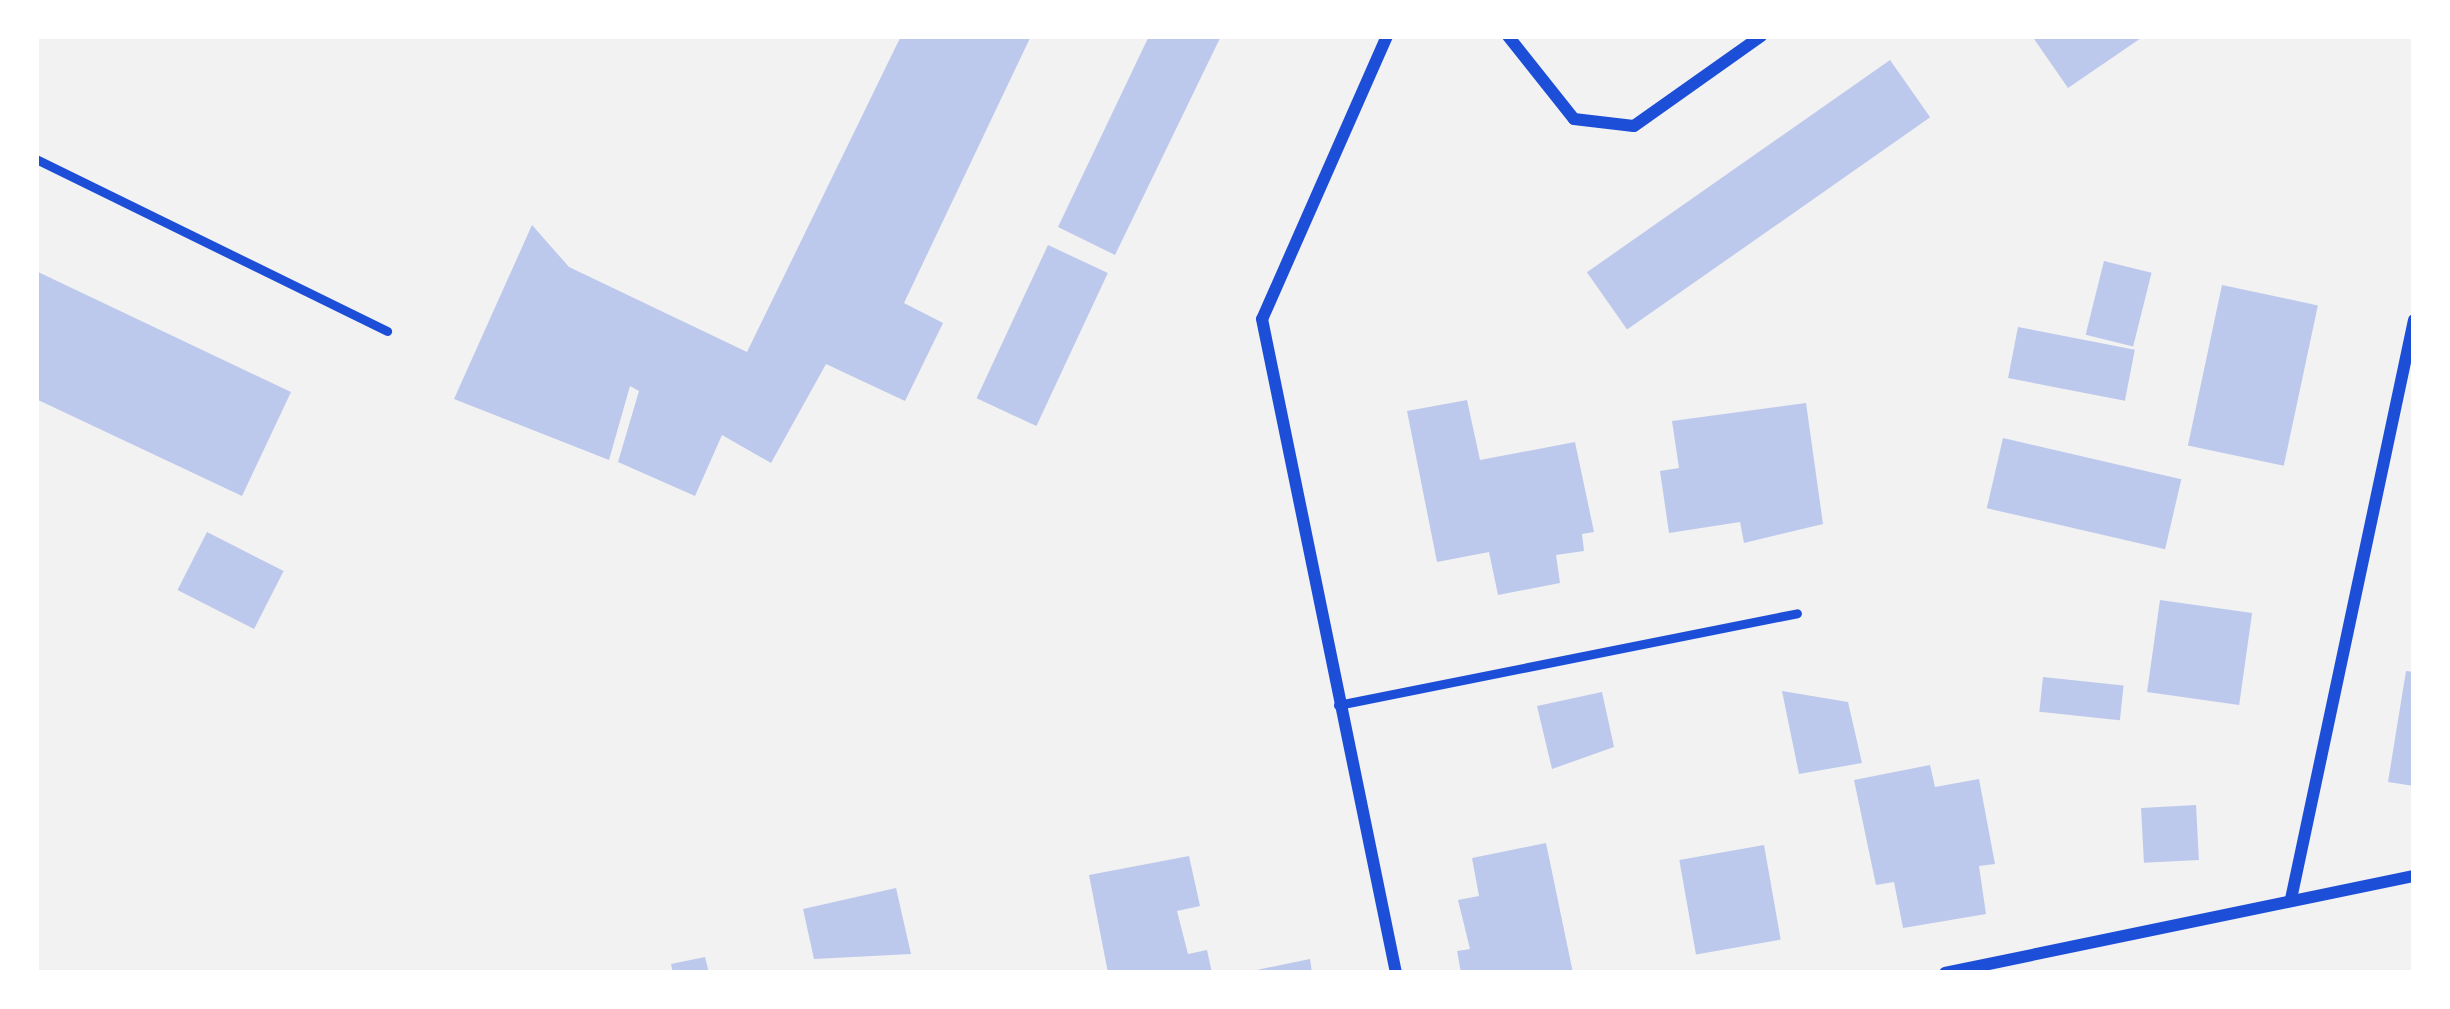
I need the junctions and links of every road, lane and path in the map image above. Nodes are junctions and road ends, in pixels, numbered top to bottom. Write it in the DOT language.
graph roads {
  1 [pos="1387,36"];
  2 [pos="1508,36"];
  3 [pos="1761,36"];
  4 [pos="36,159"];
  5 [pos="2414,320"];
  6 [pos="387,331"];
  7 [pos="1797,613"];
  8 [pos="1338,705"];
  9 [pos="2414,876"];
  10 [pos="2291,898"];
  11 [pos="1396,973"];
  12 [pos="1945,973"];
  1 -- 8 [label="street"];
  2 -- 3 [label="street"];
  4 -- 6 [label="lane"];
  5 -- 10 [label="street"];
  7 -- 8 [label="lane"];
  8 -- 11 [label="street"];
  9 -- 10 [label="street"];
  10 -- 12 [label="street"];
}
